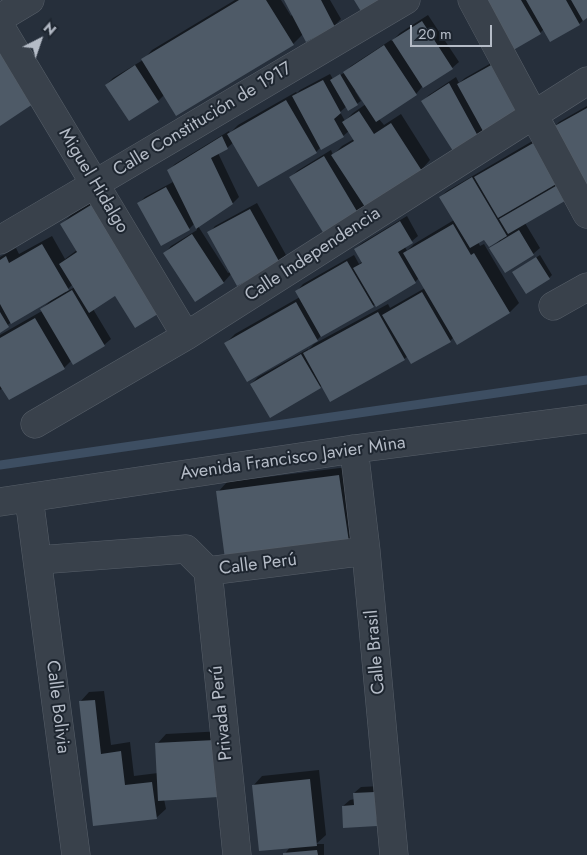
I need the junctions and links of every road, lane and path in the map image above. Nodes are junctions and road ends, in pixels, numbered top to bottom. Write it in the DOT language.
graph roads {
  1 [pos="30,0"];
  2 [pos="406,0"];
  3 [pos="472,0"];
  4 [pos="0,18"];
  5 [pos="0,26"];
  6 [pos="587,81"];
  7 [pos="533,114"];
  8 [pos="95,184"];
  9 [pos="587,214"];
  10 [pos="0,240"];
  11 [pos="587,287"];
  12 [pos="553,306"];
  13 [pos="186,336"];
  14 [pos="587,419"];
  15 [pos="35,424"];
  16 [pos="354,449"];
  17 [pos="29,498"];
  18 [pos="0,502"];
  19 [pos="366,551"];
  20 [pos="38,560"];
  21 [pos="208,571"];
  22 [pos="76,855"];
  23 [pos="237,855"];
  24 [pos="394,855"];
  1 -- 4 [label="street"];
  2 -- 8 [label="street, Calle Constitución de 1917"];
  3 -- 7 [label="street"];
  5 -- 8 [label="street, Miguel Hidalgo"];
  6 -- 7 [label="street, Calle Independencia"];
  7 -- 9 [label="street"];
  7 -- 13 [label="street, Calle Independencia"];
  8 -- 10 [label="street, Calle Constitución de 1917"];
  8 -- 13 [label="street, Miguel Hidalgo"];
  11 -- 12 [label="street"];
  13 -- 15 [label="street, Calle Independencia"];
  14 -- 16 [label="street, Avenida Francisco Javier Mina"];
  16 -- 17 [label="street, Avenida Francisco Javier Mina"];
  16 -- 19 [label="street, Calle Brasil"];
  17 -- 18 [label="street, Avenida Francisco Javier Mina"];
  17 -- 20 [label="street, Calle Bolivia"];
  19 -- 21 [label="street, Calle Perú"];
  19 -- 24 [label="street, Calle Brasil"];
  20 -- 21 [label="street, Calle Perú"];
  20 -- 22 [label="street, Calle Bolivia"];
  21 -- 23 [label="street, Privada Perú"];
}
